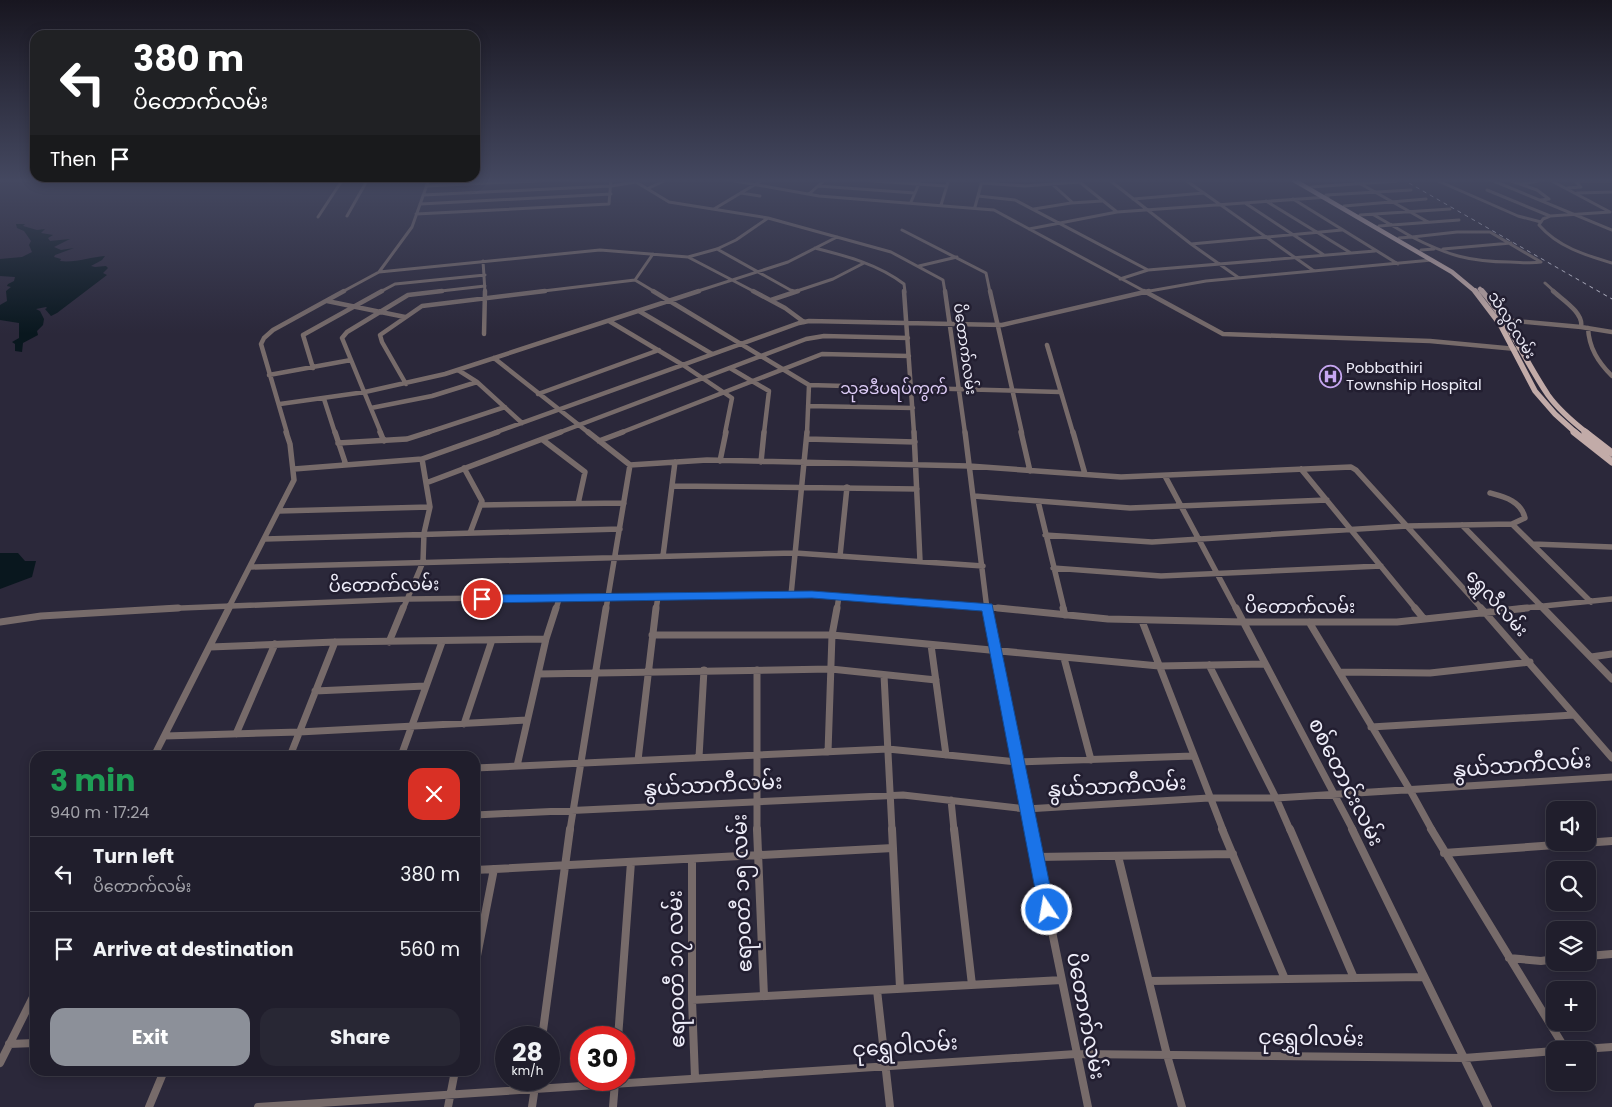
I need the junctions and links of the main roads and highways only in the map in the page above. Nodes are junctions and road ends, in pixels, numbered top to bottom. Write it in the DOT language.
graph roads {
  1 [pos="1383,231"];
  2 [pos="1387,231"];
  3 [pos="1479,295"];
  4 [pos="1486,295"];
  5 [pos="1612,453"];
  6 [pos="1612,462"];
  1 -- 3 [label="main road, သံလွင်လမ်း"];
  2 -- 4 [label="main road, သံလွင်လမ်း"];
  3 -- 4 [label="main road"];
  3 -- 6 [label="main road, သံလွင်လမ်း"];
  4 -- 5 [label="main road, သံလွင်လမ်း"];
}
